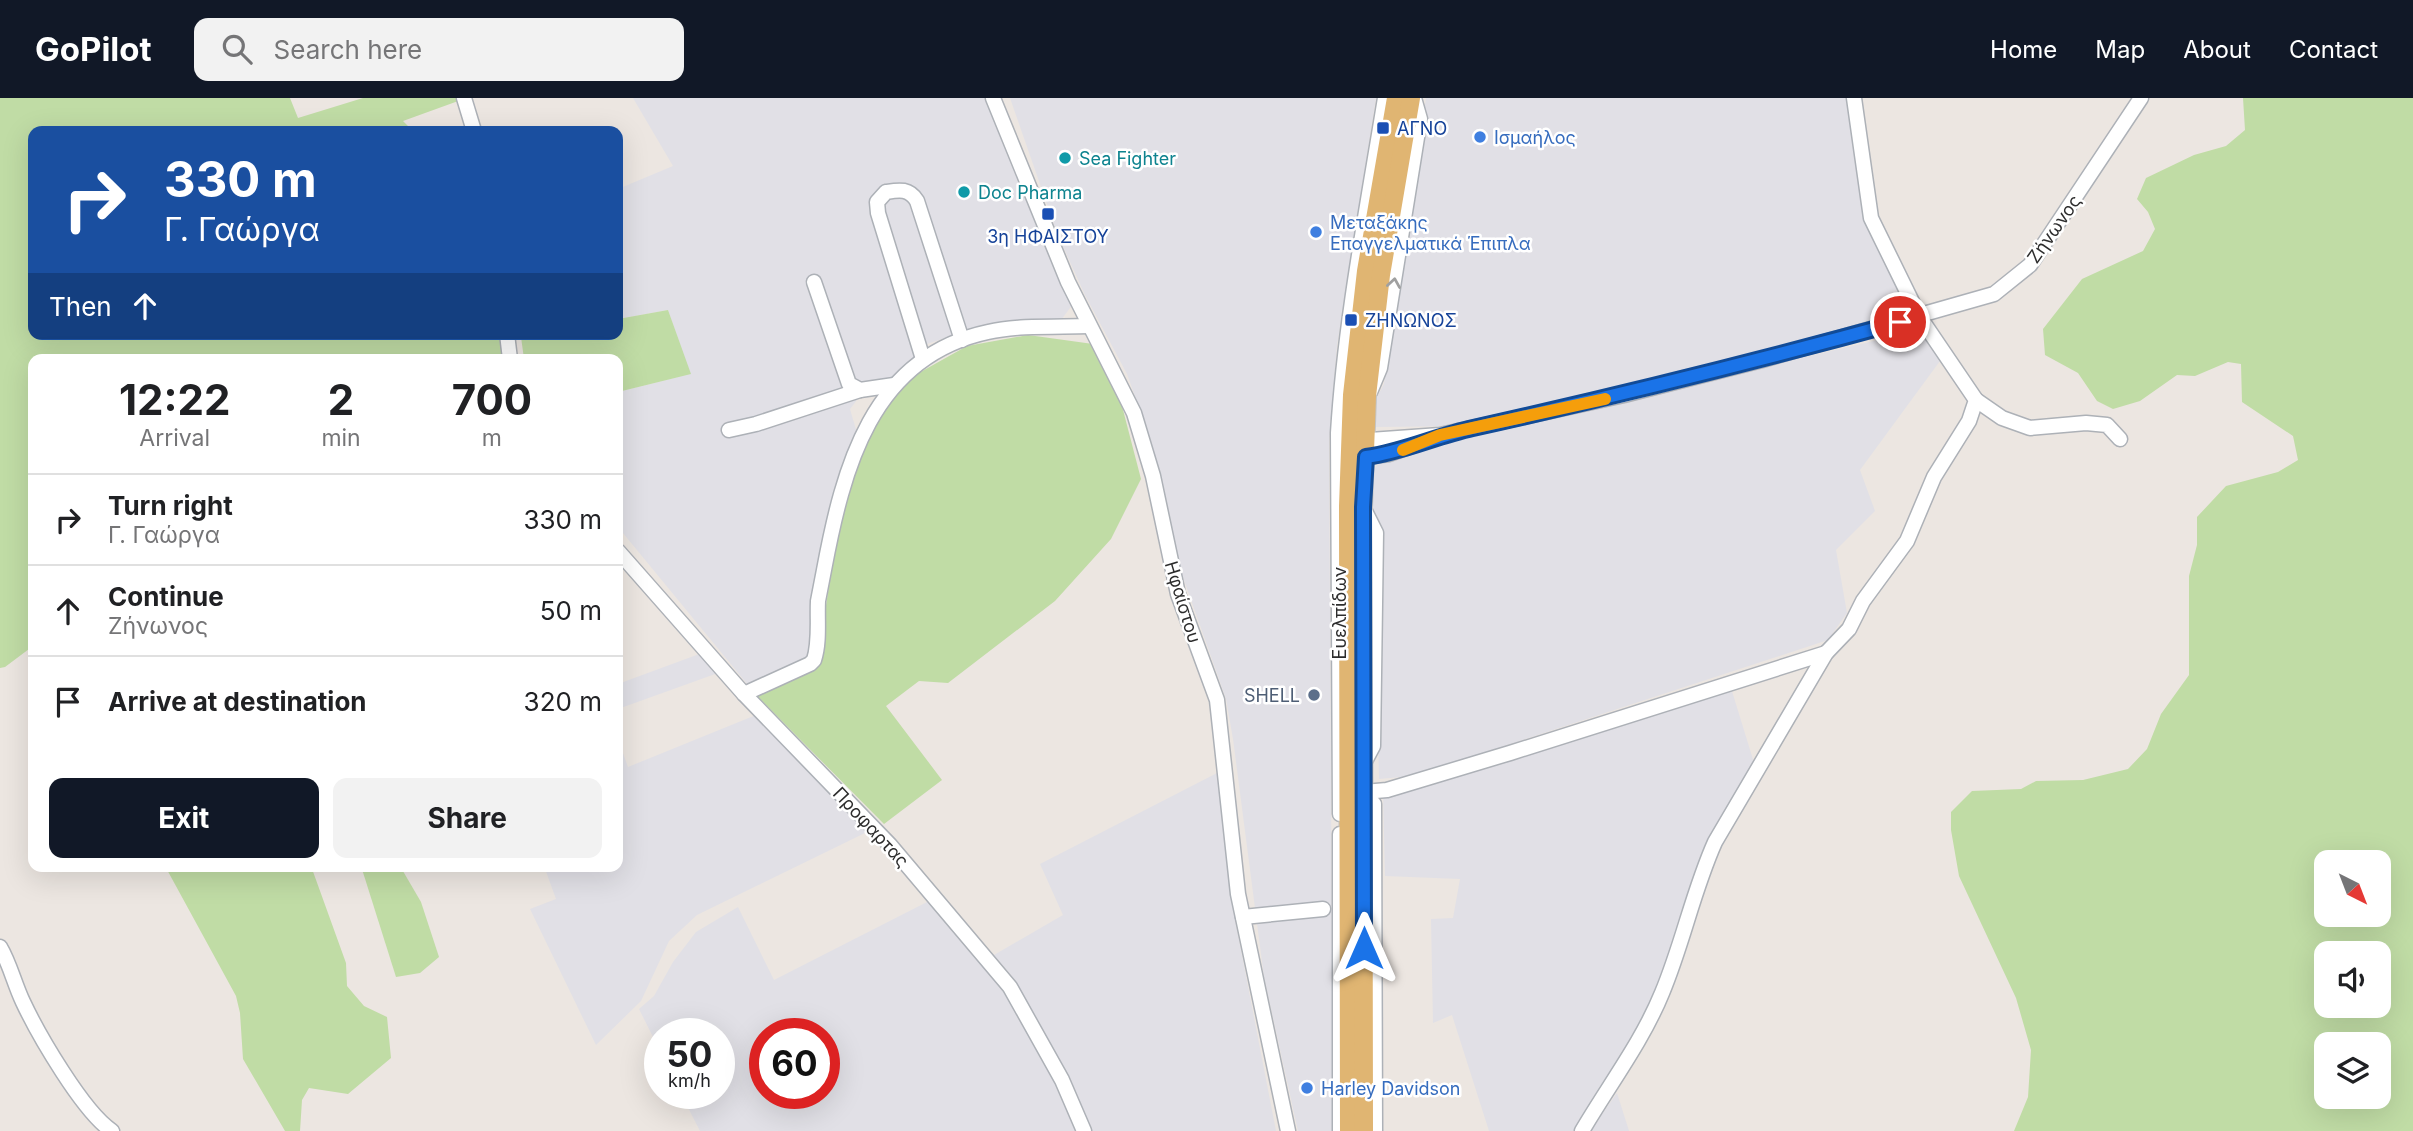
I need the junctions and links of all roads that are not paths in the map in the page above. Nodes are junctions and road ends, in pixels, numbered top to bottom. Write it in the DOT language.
graph roads {
  1 [pos="464,98"];
  2 [pos="997,98"];
  3 [pos="1385,98"];
  4 [pos="1396,98"];
  5 [pos="1413,98"];
  6 [pos="1854,98"];
  7 [pos="2141,98"];
  8 [pos="472,126"];
  9 [pos="1369,226"];
  10 [pos="814,282"];
  11 [pos="1919,316"];
  12 [pos="1089,326"];
  13 [pos="962,340"];
  14 [pos="923,359"];
  15 [pos="894,386"];
  16 [pos="860,390"];
  17 [pos="1976,400"];
  18 [pos="729,430"];
  19 [pos="2120,439"];
  20 [pos="1358,449"];
  21 [pos="623,557"];
  22 [pos="1343,558"];
  23 [pos="1356,651"];
  24 [pos="1826,653"];
  25 [pos="744,694"];
  26 [pos="1364,792"];
  27 [pos="1323,909"];
  28 [pos="1243,918"];
  29 [pos="0,947"];
  30 [pos="1344,954"];
  31 [pos="5,967"];
  32 [pos="111,1131"];
  33 [pos="1084,1131"];
  34 [pos="1288,1131"];
  35 [pos="1340,1131"];
  36 [pos="1349,1131"];
  37 [pos="1364,1131"];
  38 [pos="1376,1131"];
  39 [pos="1582,1131"];
  1 -- 8 [label="street"];
  2 -- 12 [label="street, Ηφαίστου"];
  3 -- 9 [label="street, Ευελπίδων"];
  4 -- 9 [label="main road"];
  20 -- 5 [label="main road, one-way"];
  6 -- 11 [label="street"];
  7 -- 11 [label="street, Ζήνωνος"];
  9 -- 20 [label="main road"];
  9 -- 22 [label="street, Ευελπίδων"];
  10 -- 16 [label="street"];
  11 -- 17 [label="street"];
  11 -- 20 [label="street, Ζήνωνος"];
  12 -- 13 [label="street"];
  12 -- 28 [label="street, Ηφαίστου"];
  13 -- 14 [label="street"];
  13 -- 14 [label="street"];
  14 -- 15 [label="street"];
  15 -- 16 [label="street"];
  15 -- 25 [label="street"];
  16 -- 18 [label="street"];
  17 -- 19 [label="street"];
  17 -- 24 [label="street"];
  20 -- 22 [label="main road"];
  20 -- 23 [label="main road"];
  21 -- 25 [label="street, Προφαρτας"];
  22 -- 23 [label="main road"];
  23 -- 26 [label="main road"];
  23 -- 30 [label="main road"];
  24 -- 26 [label="street"];
  24 -- 39 [label="street"];
  25 -- 33 [label="street, Προφαρτας"];
  26 -- 37 [label="main road"];
  26 -- 38 [label="street"];
  27 -- 28 [label="street"];
  28 -- 34 [label="street, Ηφαίστου"];
  29 -- 31 [label="street"];
  30 -- 35 [label="street"];
  30 -- 36 [label="main road"];
  31 -- 32 [label="street"];
}
